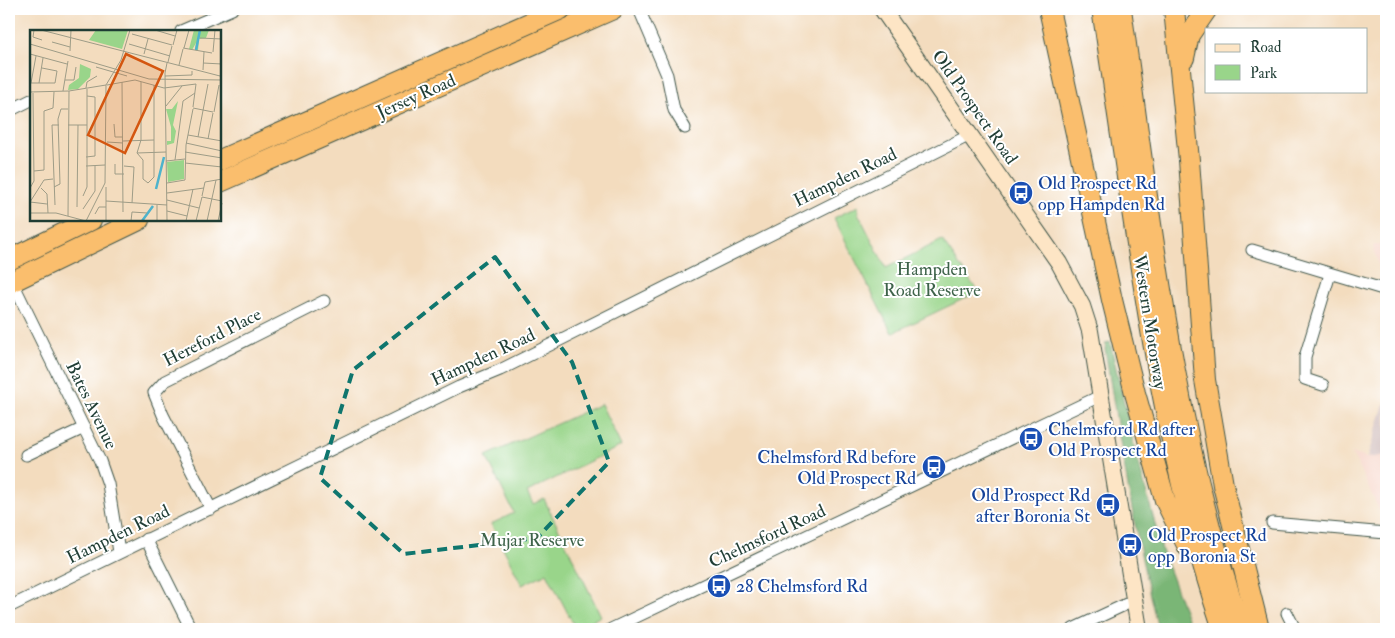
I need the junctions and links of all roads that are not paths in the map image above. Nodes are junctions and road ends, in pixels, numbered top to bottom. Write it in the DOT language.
graph roads {
  1 [pos="232,9"];
  2 [pos="561,9"];
  3 [pos="612,9"];
  4 [pos="638,9"];
  5 [pos="882,9"];
  6 [pos="1049,9"];
  7 [pos="1102,9"];
  8 [pos="1120,9"];
  9 [pos="1174,9"];
  10 [pos="1207,9"];
  11 [pos="183,30"];
  12 [pos="30,100"];
  13 [pos="1183,108"];
  14 [pos="9,111"];
  15 [pos="685,128"];
  16 [pos="970,135"];
  17 [pos="221,160"];
  18 [pos="221,182"];
  19 [pos="89,221"];
  20 [pos="137,221"];
  21 [pos="1252,250"];
  22 [pos="9,260"];
  23 [pos="1330,274"];
  24 [pos="10,282"];
  25 [pos="1386,290"];
  26 [pos="324,301"];
  27 [pos="1323,385"];
  28 [pos="1100,396"];
  29 [pos="84,428"];
  30 [pos="26,455"];
  31 [pos="210,509"];
  32 [pos="1272,523"];
  33 [pos="1386,533"];
  34 [pos="146,539"];
  35 [pos="119,552"];
  36 [pos="1210,589"];
  37 [pos="1133,600"];
  38 [pos="9,607"];
  39 [pos="1287,613"];
  40 [pos="191,629"];
  41 [pos="611,629"];
  42 [pos="1073,629"];
  43 [pos="1139,629"];
  44 [pos="1223,629"];
  45 [pos="1240,629"];
  46 [pos="1259,629"];
  47 [pos="1295,629"];
  1 -- 11 [label="street"];
  2 -- 17 [label="highway, Jersey Road"];
  3 -- 18 [label="highway, Jersey Road"];
  4 -- 15 [label="street"];
  5 -- 16 [label="street, Old Prospect Road"];
  6 -- 36 [label="highway"];
  7 -- 36 [label="highway, Western Motorway"];
  8 -- 45 [label="highway, Western Motorway"];
  9 -- 13 [label="highway"];
  10 -- 13 [label="highway"];
  12 -- 14 [label="street"];
  13 -- 46 [label="highway"];
  16 -- 28 [label="street, Old Prospect Road"];
  16 -- 31 [label="street, Hampden Road"];
  19 -- 22 [label="highway"];
  20 -- 24 [label="highway"];
  21 -- 23 [label="street"];
  23 -- 25 [label="street"];
  23 -- 27 [label="street"];
  24 -- 29 [label="street, Bates Avenue"];
  26 -- 31 [label="street, Hereford Place"];
  28 -- 37 [label="street, Old Prospect Road"];
  28 -- 41 [label="street, Chelmsford Road"];
  29 -- 30 [label="street"];
  29 -- 35 [label="street, Bates Avenue"];
  31 -- 34 [label="street, Hampden Road"];
  32 -- 33 [label="street"];
  34 -- 35 [label="street, Hampden Road"];
  34 -- 40 [label="street"];
  35 -- 38 [label="street, Hampden Road"];
  36 -- 44 [label="highway, Western Motorway"];
  37 -- 42 [label="street"];
  37 -- 43 [label="street, Old Prospect Road"];
  39 -- 47 [label="street"];
}
